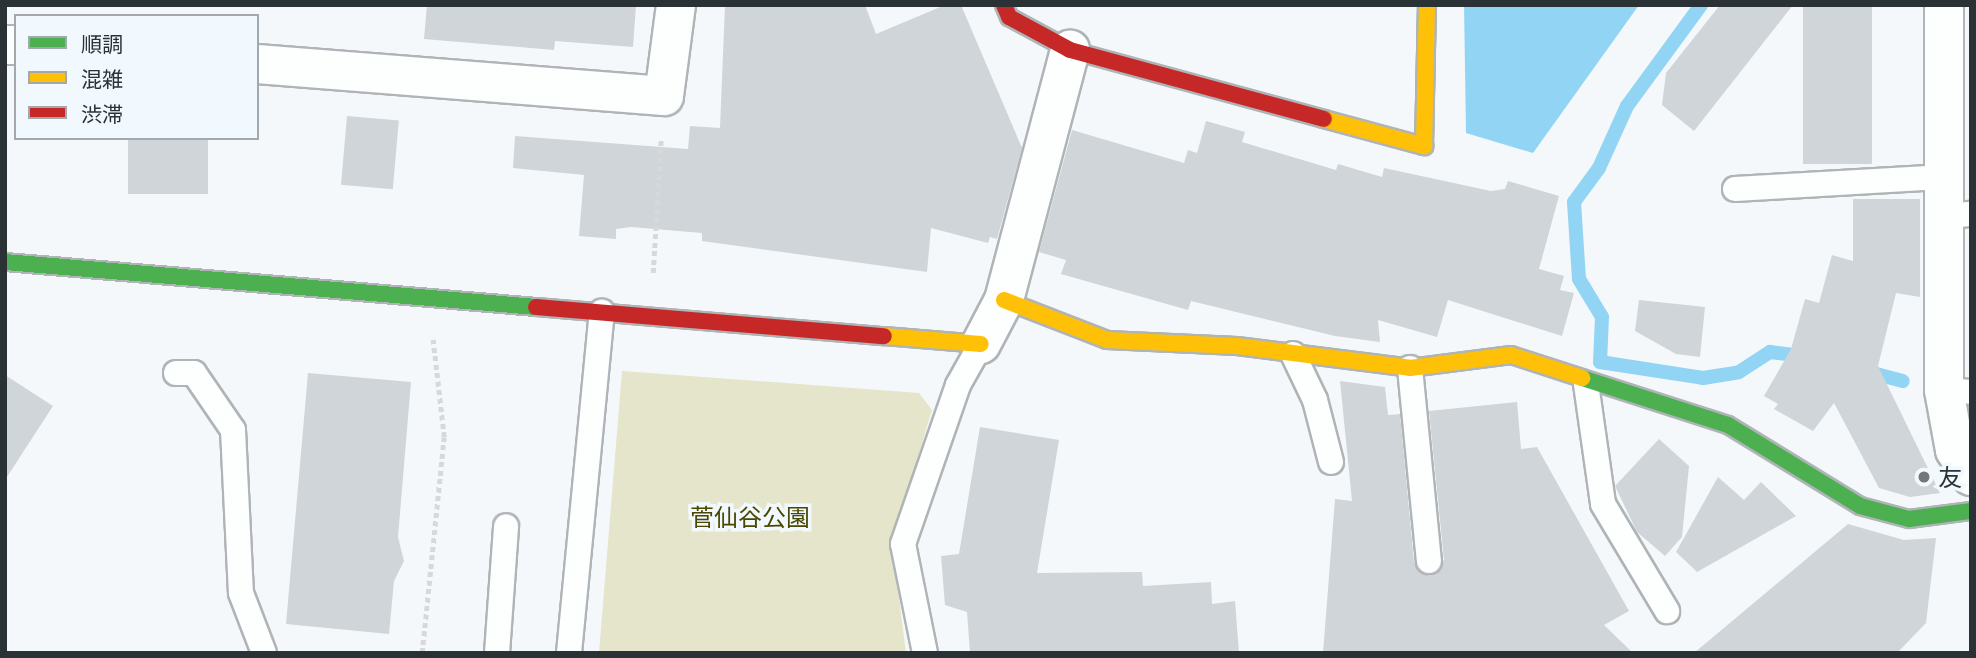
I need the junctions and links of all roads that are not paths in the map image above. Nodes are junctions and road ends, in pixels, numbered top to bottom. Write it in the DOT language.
graph roads {
  1 [pos="676,5"];
  2 [pos="1004,5"];
  3 [pos="1427,5"];
  4 [pos="1944,5"];
  5 [pos="1070,50"];
  6 [pos="259,64"];
  7 [pos="1941,177"];
  8 [pos="1735,189"];
  9 [pos="1955,216"];
  10 [pos="5,262"];
  11 [pos="1004,300"];
  12 [pos="602,312"];
  13 [pos="981,344"];
  14 [pos="1293,354"];
  15 [pos="1410,368"];
  16 [pos="176,373"];
  17 [pos="1586,384"];
  18 [pos="1957,391"];
  19 [pos="1332,462"];
  20 [pos="1971,477"];
  21 [pos="1971,511"];
  22 [pos="506,526"];
  23 [pos="1429,561"];
  24 [pos="1667,611"];
  25 [pos="264,653"];
  26 [pos="497,653"];
  27 [pos="569,653"];
  28 [pos="925,653"];
  1 -- 6 [label="street"];
  2 -- 5 [label="street"];
  3 -- 5 [label="street"];
  4 -- 7 [label="street"];
  5 -- 11 [label="street"];
  7 -- 8 [label="lane"];
  7 -- 9 [label="street"];
  9 -- 18 [label="street"];
  10 -- 12 [label="street"];
  11 -- 13 [label="street"];
  11 -- 14 [label="street"];
  12 -- 13 [label="street"];
  12 -- 27 [label="lane"];
  13 -- 28 [label="lane"];
  14 -- 15 [label="street"];
  14 -- 19 [label="lane"];
  15 -- 17 [label="street"];
  15 -- 23 [label="lane"];
  16 -- 25 [label="lane"];
  17 -- 21 [label="street"];
  17 -- 24 [label="lane"];
  18 -- 20 [label="street"];
  22 -- 26 [label="lane"];
}
